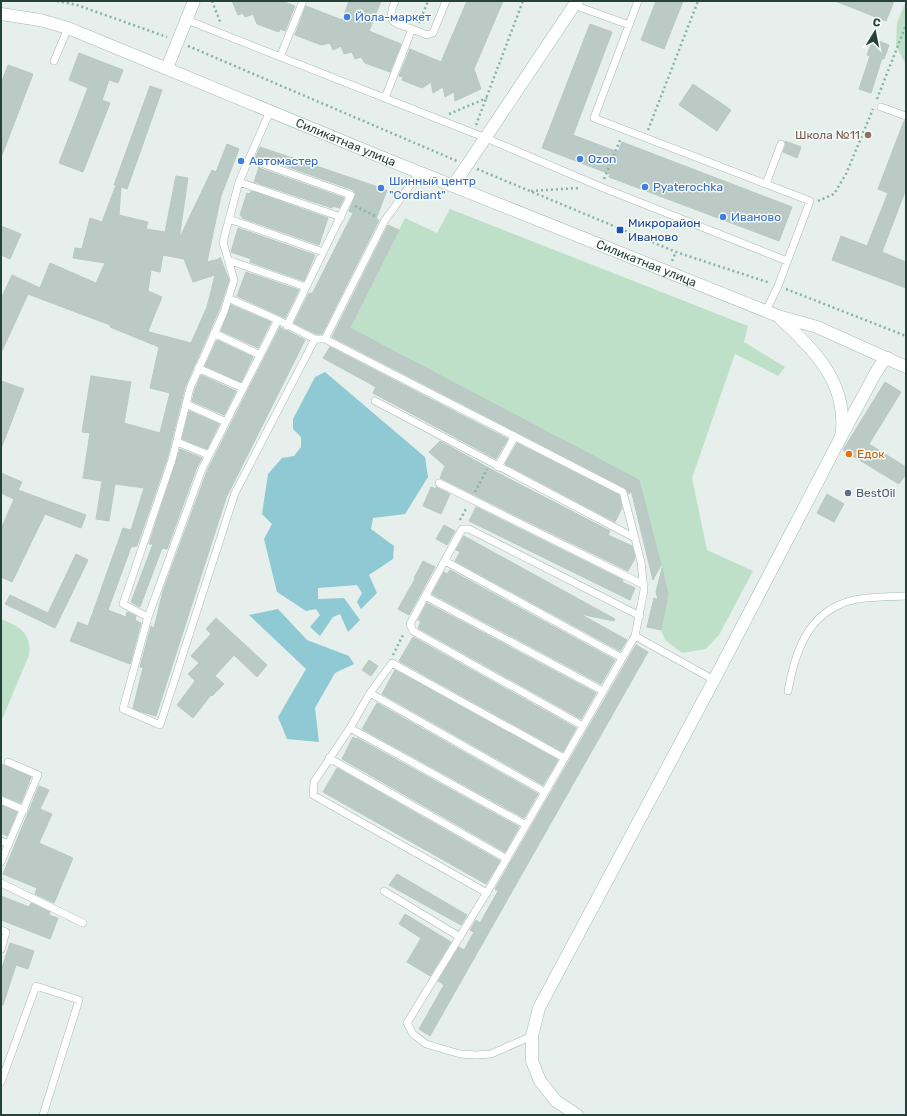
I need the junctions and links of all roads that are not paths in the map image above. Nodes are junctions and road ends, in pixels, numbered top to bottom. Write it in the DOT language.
graph roads {
  1 [pos="194,1"];
  2 [pos="303,1"];
  3 [pos="395,1"];
  4 [pos="446,1"];
  5 [pos="638,1"];
  6 [pos="576,3"];
  7 [pos="1,14"];
  8 [pos="187,20"];
  9 [pos="629,25"];
  10 [pos="68,28"];
  11 [pos="414,30"];
  12 [pos="280,57"];
  13 [pos="54,61"];
  14 [pos="168,68"];
  15 [pos="385,98"];
  16 [pos="882,107"];
  17 [pos="270,111"];
  18 [pos="906,116"];
  19 [pos="486,138"];
  20 [pos="781,144"];
  21 [pos="261,163"];
  22 [pos="419,173"];
  23 [pos="239,182"];
  24 [pos="766,184"];
  25 [pos="453,186"];
  26 [pos="341,217"];
  27 [pos="229,219"];
  28 [pos="323,252"];
  29 [pos="228,260"];
  30 [pos="787,261"];
  31 [pos="306,287"];
  32 [pos="228,298"];
  33 [pos="766,311"];
  34 [pos="778,316"];
  35 [pos="278,320"];
  36 [pos="287,326"];
  37 [pos="214,333"];
  38 [pos="315,339"];
  39 [pos="325,339"];
  40 [pos="260,355"];
  41 [pos="888,358"];
  42 [pos="906,367"];
  43 [pos="198,368"];
  44 [pos="243,388"];
  45 [pos="375,401"];
  46 [pos="186,404"];
  47 [pos="226,422"];
  48 [pos="515,436"];
  49 [pos="841,437"];
  50 [pos="177,442"];
  51 [pos="209,456"];
  52 [pos="498,466"];
  53 [pos="439,483"];
  54 [pos="635,538"];
  55 [pos="445,561"];
  56 [pos="644,585"];
  57 [pos="425,596"];
  58 [pos="906,596"];
  59 [pos="640,616"];
  60 [pos="148,617"];
  61 [pos="635,636"];
  62 [pos="622,658"];
  63 [pos="714,680"];
  64 [pos="603,691"];
  65 [pos="788,691"];
  66 [pos="370,693"];
  67 [pos="583,726"];
  68 [pos="350,728"];
  69 [pos="329,758"];
  70 [pos="564,758"];
  71 [pos="8,762"];
  72 [pos="545,792"];
  73 [pos="1,800"];
  74 [pos="24,810"];
  75 [pos="526,825"];
  76 [pos="1,841"];
  77 [pos="9,844"];
  78 [pos="507,859"];
  79 [pos="1,862"];
  80 [pos="1,883"];
  81 [pos="384,890"];
  82 [pos="487,893"];
  83 [pos="83,923"];
  84 [pos="1,930"];
  85 [pos="460,937"];
  86 [pos="1,949"];
  87 [pos="532,1036"];
  88 [pos="1,1082"];
  89 [pos="43,1115"];
  90 [pos="578,1115"];
  1 -- 8 [label="street"];
  2 -- 12 [label="lane"];
  3 -- 11 [label="lane"];
  4 -- 11 [label="lane"];
  5 -- 9 [label="lane"];
  6 -- 9 [label="lane"];
  6 -- 19 [label="street"];
  7 -- 10 [label="street, Силикатная улица"];
  8 -- 12 [label="lane"];
  8 -- 14 [label="street"];
  9 -- 24 [label="lane"];
  10 -- 13 [label="lane"];
  10 -- 14 [label="street, Силикатная улица"];
  11 -- 15 [label="lane"];
  12 -- 15 [label="lane"];
  14 -- 17 [label="street, Силикатная улица"];
  15 -- 19 [label="lane"];
  16 -- 18 [label="lane"];
  17 -- 22 [label="street, Силикатная улица"];
  17 -- 23 [label="lane"];
  19 -- 25 [label="street"];
  19 -- 30 [label="lane"];
  20 -- 24 [label="lane"];
  21 -- 26 [label="lane"];
  22 -- 25 [label="street, Силикатная улица"];
  22 -- 39 [label="lane"];
  23 -- 26 [label="lane"];
  23 -- 27 [label="lane"];
  24 -- 30 [label="lane"];
  25 -- 33 [label="street, Силикатная улица"];
  26 -- 28 [label="lane"];
  27 -- 28 [label="lane"];
  27 -- 29 [label="lane"];
  28 -- 31 [label="lane"];
  29 -- 31 [label="lane"];
  29 -- 32 [label="lane"];
  30 -- 33 [label="lane"];
  31 -- 36 [label="lane"];
  32 -- 35 [label="lane"];
  32 -- 37 [label="lane"];
  33 -- 34 [label="street, Силикатная улица"];
  34 -- 41 [label="street"];
  34 -- 49 [label="street"];
  35 -- 36 [label="lane"];
  35 -- 40 [label="lane"];
  36 -- 38 [label="lane"];
  37 -- 40 [label="lane"];
  37 -- 43 [label="lane"];
  38 -- 39 [label="lane"];
  38 -- 60 [label="lane"];
  39 -- 48 [label="lane"];
  40 -- 44 [label="lane"];
  41 -- 42 [label="street"];
  41 -- 49 [label="street"];
  43 -- 44 [label="lane"];
  43 -- 46 [label="lane"];
  44 -- 47 [label="lane"];
  45 -- 52 [label="lane"];
  46 -- 47 [label="lane"];
  46 -- 50 [label="lane"];
  47 -- 51 [label="lane"];
  48 -- 52 [label="lane"];
  48 -- 54 [label="lane"];
  49 -- 63 [label="street"];
  50 -- 51 [label="lane"];
  50 -- 60 [label="lane"];
  51 -- 60 [label="lane"];
  52 -- 54 [label="lane"];
  53 -- 56 [label="lane"];
  54 -- 56 [label="lane"];
  55 -- 57 [label="lane"];
  55 -- 59 [label="lane"];
  55 -- 62 [label="lane"];
  56 -- 59 [label="lane"];
  57 -- 64 [label="lane"];
  57 -- 67 [label="lane"];
  58 -- 65 [label="lane"];
  59 -- 61 [label="lane"];
  61 -- 62 [label="lane"];
  61 -- 63 [label="lane"];
  62 -- 64 [label="lane"];
  63 -- 87 [label="street"];
  64 -- 67 [label="lane"];
  66 -- 68 [label="lane"];
  66 -- 70 [label="lane"];
  66 -- 72 [label="lane"];
  67 -- 70 [label="lane"];
  68 -- 69 [label="lane"];
  68 -- 75 [label="lane"];
  69 -- 78 [label="lane"];
  69 -- 82 [label="lane"];
  70 -- 72 [label="lane"];
  71 -- 74 [label="lane"];
  72 -- 75 [label="lane"];
  73 -- 74 [label="lane"];
  74 -- 77 [label="lane"];
  75 -- 78 [label="lane"];
  76 -- 77 [label="lane"];
  77 -- 79 [label="lane"];
  78 -- 82 [label="lane"];
  80 -- 83 [label="lane"];
  81 -- 85 [label="lane"];
  82 -- 85 [label="lane"];
  84 -- 86 [label="lane"];
  85 -- 87 [label="lane"];
  87 -- 90 [label="street"];
  88 -- 89 [label="lane"];
}
